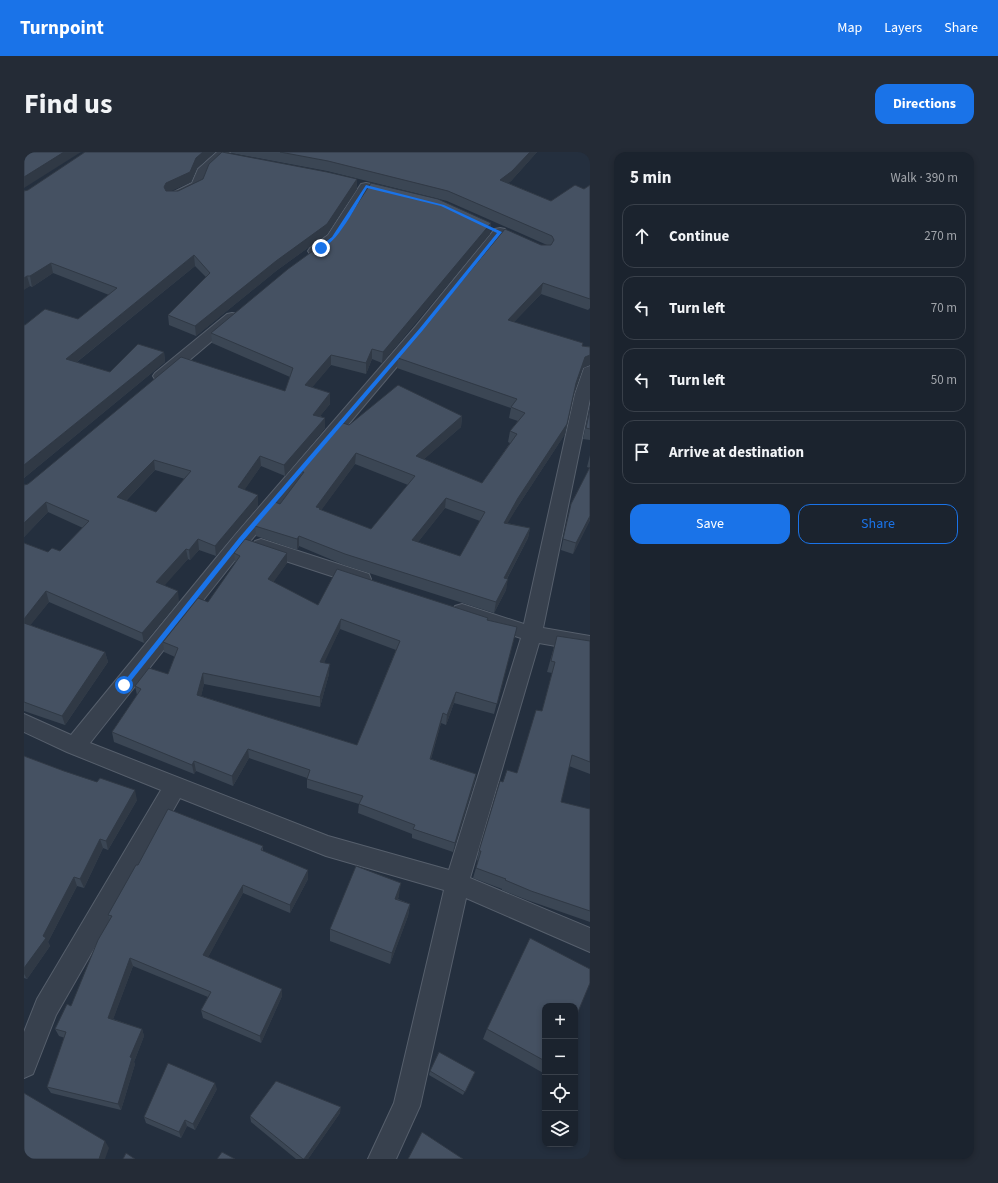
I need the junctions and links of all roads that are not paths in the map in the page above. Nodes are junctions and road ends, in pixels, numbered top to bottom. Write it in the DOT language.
graph roads {
  1 [pos="226,155"];
  2 [pos="350,182"];
  3 [pos="366,187"];
  4 [pos="381,190"];
  5 [pos="173,198"];
  6 [pos="500,232"];
  7 [pos="302,262"];
  8 [pos="246,306"];
  9 [pos="590,371"];
  10 [pos="147,387"];
  11 [pos="241,540"];
  12 [pos="375,583"];
  13 [pos="442,605"];
  14 [pos="532,634"];
  15 [pos="590,644"];
  16 [pos="24,723"];
  17 [pos="75,746"];
  18 [pos="176,785"];
  19 [pos="457,883"];
  20 [pos="590,940"];
  21 [pos="24,1065"];
  22 [pos="382,1159"];
  1 -- 5 [label="street"];
  2 -- 3 [label="street"];
  3 -- 4 [label="street"];
  3 -- 7 [label="street"];
  6 -- 11 [label="street"];
  8 -- 10 [label="street"];
  9 -- 14 [label="street"];
  11 -- 12 [label="street"];
  11 -- 17 [label="street"];
  13 -- 14 [label="street"];
  14 -- 15 [label="street"];
  14 -- 19 [label="street"];
  16 -- 17 [label="street"];
  17 -- 18 [label="street"];
  18 -- 19 [label="street"];
  18 -- 21 [label="street"];
  19 -- 20 [label="street"];
  19 -- 22 [label="street"];
}
